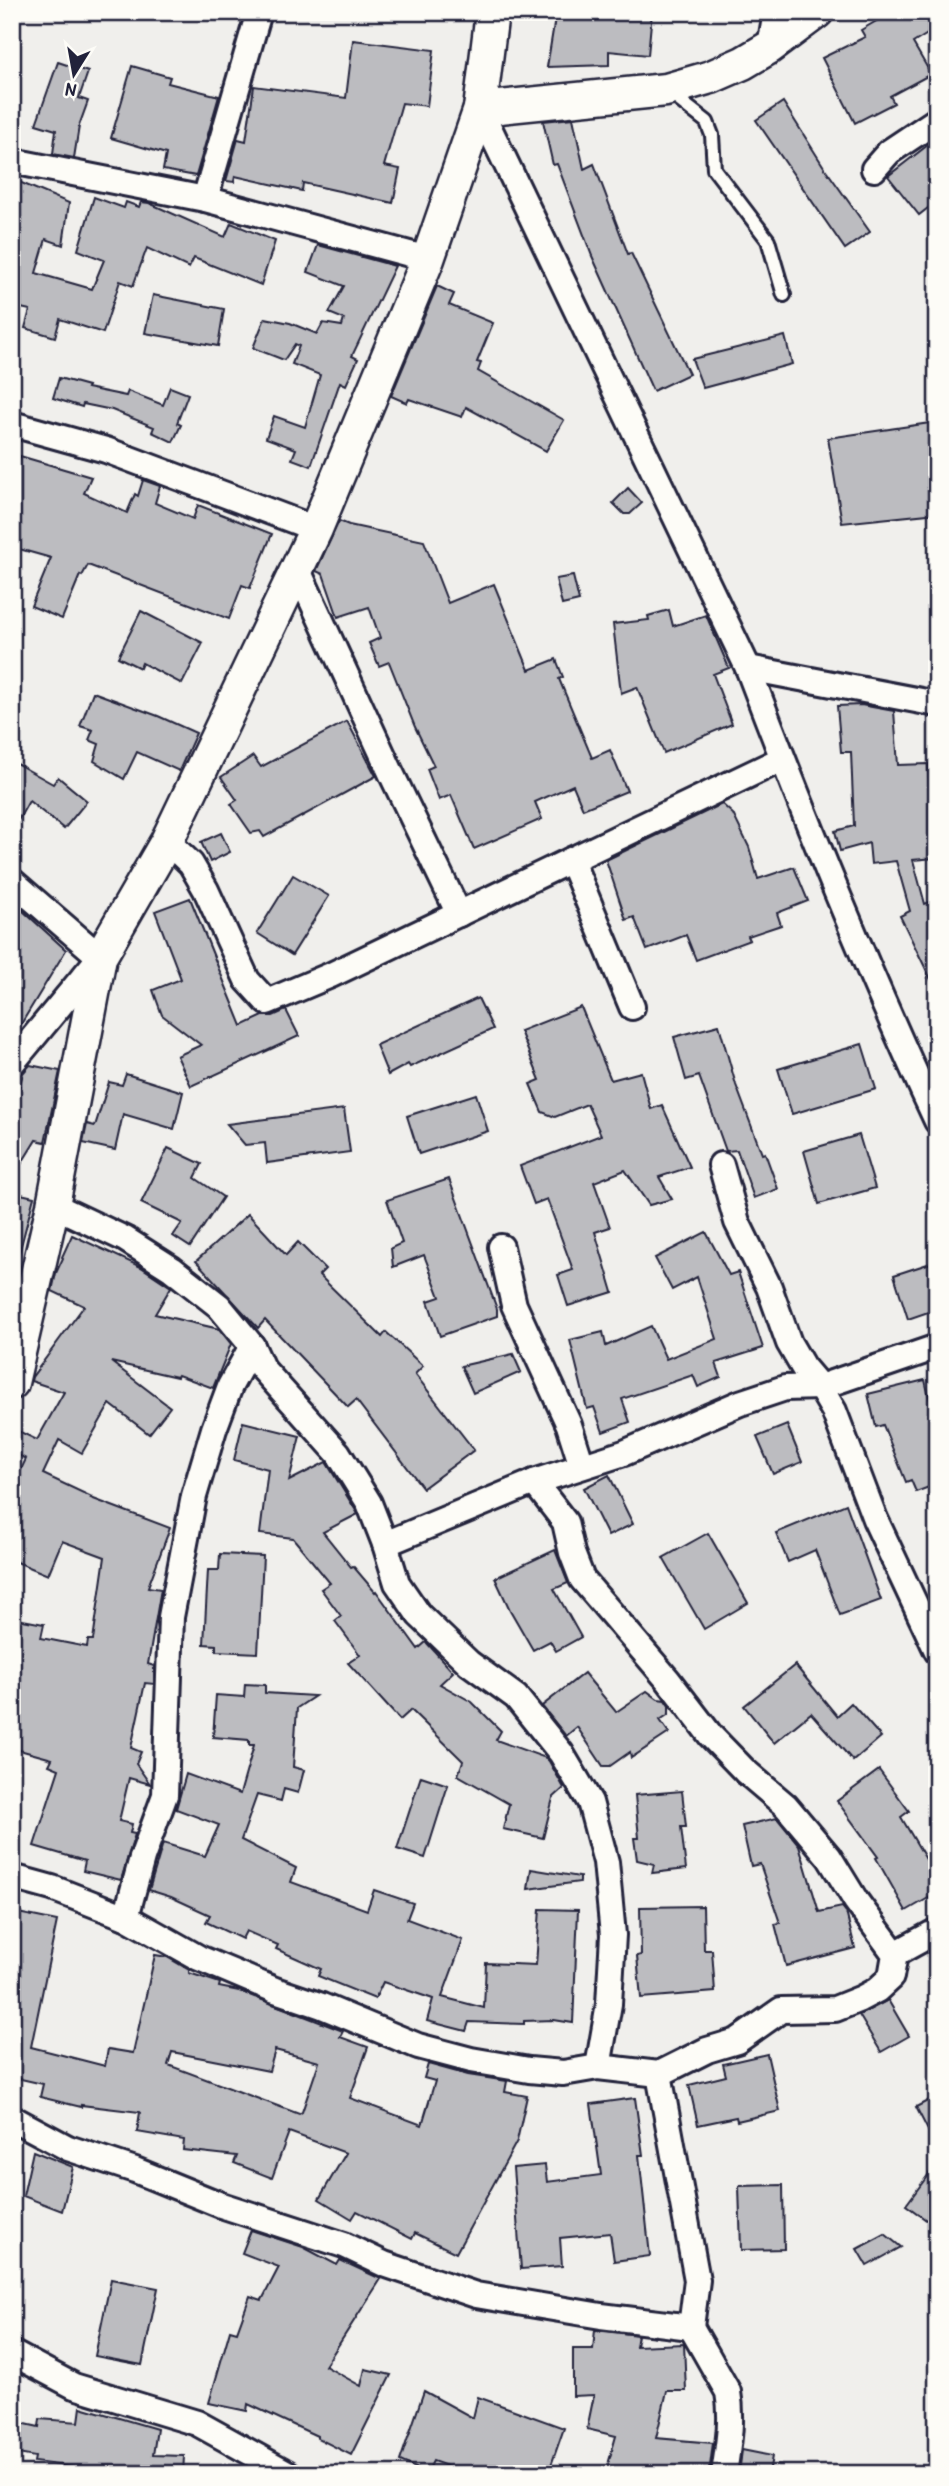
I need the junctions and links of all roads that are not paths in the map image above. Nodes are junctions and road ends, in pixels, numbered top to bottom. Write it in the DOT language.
graph roads {
  1 [pos="259,12"];
  2 [pos="492,12"];
  3 [pos="776,12"];
  4 [pos="817,12"];
  5 [pos="770,47"];
  6 [pos="666,90"];
  7 [pos="480,109"];
  8 [pos="937,120"];
  9 [pos="12,161"];
  10 [pos="874,169"];
  11 [pos="205,199"];
  12 [pos="428,259"];
  13 [pos="784,295"];
  14 [pos="12,424"];
  15 [pos="316,529"];
  16 [pos="297,568"];
  17 [pos="748,668"];
  18 [pos="937,704"];
  19 [pos="782,759"];
  20 [pos="167,841"];
  21 [pos="571,860"];
  22 [pos="12,881"];
  23 [pos="459,914"];
  24 [pos="100,957"];
  25 [pos="632,1007"];
  26 [pos="12,1063"];
  27 [pos="937,1121"];
  28 [pos="721,1166"];
  29 [pos="53,1205"];
  30 [pos="501,1247"];
  31 [pos="252,1346"];
  32 [pos="937,1347"];
  33 [pos="12,1383"];
  34 [pos="820,1387"];
  35 [pos="582,1466"];
  36 [pos="534,1482"];
  37 [pos="386,1544"];
  38 [pos="937,1651"];
  39 [pos="12,1877"];
  40 [pos="126,1917"];
  41 [pos="937,1931"];
  42 [pos="895,1954"];
  43 [pos="598,2067"];
  44 [pos="659,2074"];
  45 [pos="12,2118"];
  46 [pos="691,2328"];
  47 [pos="12,2353"];
  48 [pos="289,2474"];
  49 [pos="724,2474"];
  1 -- 11 [label="street"];
  2 -- 7 [label="street"];
  3 -- 5 [label="street"];
  4 -- 5 [label="street"];
  5 -- 6 [label="street"];
  6 -- 7 [label="street"];
  6 -- 13 [label="lane"];
  7 -- 12 [label="street"];
  7 -- 17 [label="street"];
  8 -- 10 [label="street"];
  9 -- 11 [label="street"];
  11 -- 12 [label="street"];
  12 -- 15 [label="street"];
  14 -- 15 [label="street"];
  15 -- 16 [label="street"];
  16 -- 20 [label="street"];
  16 -- 23 [label="street"];
  17 -- 18 [label="street"];
  17 -- 19 [label="street"];
  19 -- 21 [label="street"];
  19 -- 27 [label="street"];
  20 -- 23 [label="street"];
  20 -- 24 [label="street"];
  21 -- 23 [label="street"];
  21 -- 25 [label="street"];
  22 -- 24 [label="street"];
  24 -- 26 [label="street"];
  24 -- 29 [label="street"];
  28 -- 34 [label="street"];
  29 -- 31 [label="street"];
  29 -- 33 [label="street"];
  30 -- 35 [label="street"];
  31 -- 37 [label="street"];
  31 -- 40 [label="street"];
  32 -- 34 [label="street"];
  34 -- 35 [label="street"];
  34 -- 38 [label="street"];
  35 -- 36 [label="street"];
  36 -- 37 [label="street"];
  36 -- 42 [label="street"];
  37 -- 43 [label="street"];
  39 -- 40 [label="street"];
  40 -- 43 [label="street"];
  41 -- 42 [label="street"];
  42 -- 44 [label="street"];
  43 -- 44 [label="street"];
  44 -- 46 [label="street"];
  45 -- 46 [label="street"];
  46 -- 49 [label="street"];
  47 -- 48 [label="street"];
}
